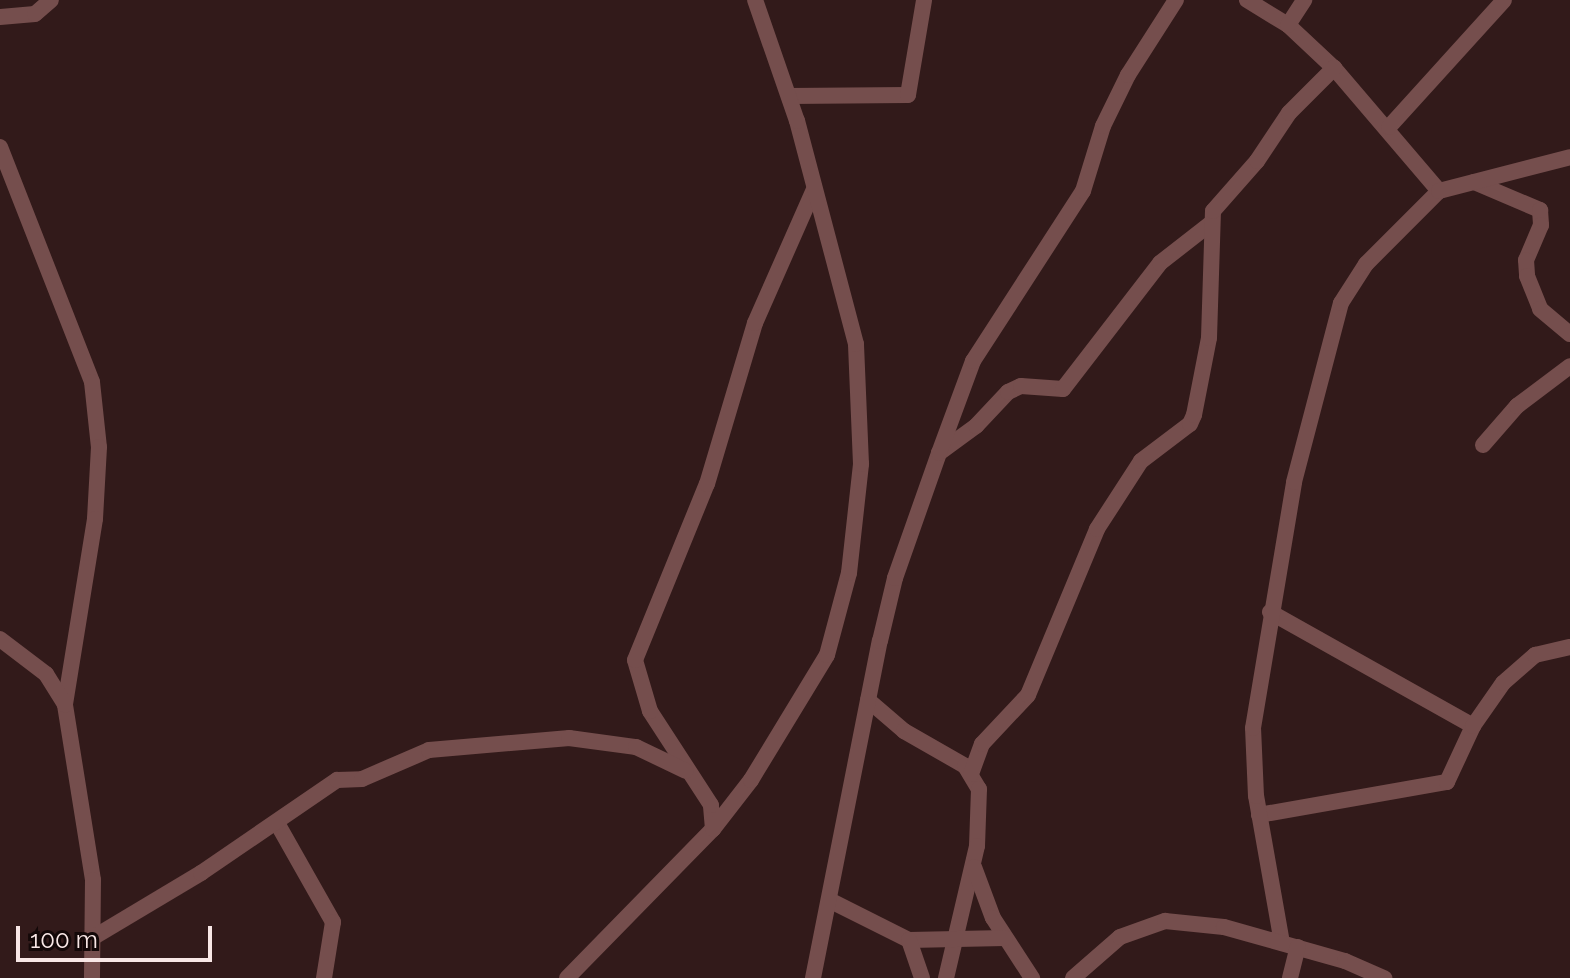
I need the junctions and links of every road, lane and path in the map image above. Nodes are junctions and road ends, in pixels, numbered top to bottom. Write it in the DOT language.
graph roads {
  1 [pos="51,0"];
  2 [pos="755,0"];
  3 [pos="924,0"];
  4 [pos="1176,0"];
  5 [pos="1247,0"];
  6 [pos="1304,0"];
  7 [pos="1504,0"];
  8 [pos="0,17"];
  9 [pos="1288,25"];
  10 [pos="1334,68"];
  11 [pos="789,96"];
  12 [pos="1389,127"];
  13 [pos="0,147"];
  14 [pos="1570,157"];
  15 [pos="1474,182"];
  16 [pos="814,189"];
  17 [pos="1439,191"];
  18 [pos="1210,224"];
  19 [pos="1570,334"];
  20 [pos="1570,366"];
  21 [pos="1483,445"];
  22 [pos="939,453"];
  23 [pos="1270,612"];
  24 [pos="0,639"];
  25 [pos="1570,647"];
  26 [pos="868,700"];
  27 [pos="65,705"];
  28 [pos="1473,726"];
  29 [pos="691,774"];
  30 [pos="971,774"];
  31 [pos="1259,815"];
  32 [pos="277,823"];
  33 [pos="713,829"];
  34 [pos="973,864"];
  35 [pos="829,900"];
  36 [pos="94,937"];
  37 [pos="1005,938"];
  38 [pos="909,940"];
  39 [pos="956,943"];
  40 [pos="1290,945"];
  41 [pos="92,978"];
  42 [pos="324,978"];
  43 [pos="567,978"];
  44 [pos="813,978"];
  45 [pos="922,978"];
  46 [pos="946,978"];
  47 [pos="1032,978"];
  48 [pos="1073,978"];
  49 [pos="1290,978"];
  50 [pos="1384,978"];
  1 -- 8 [label="street"];
  2 -- 11 [label="street"];
  3 -- 11 [label="street"];
  4 -- 22 [label="street"];
  5 -- 9 [label="street"];
  6 -- 9 [label="street"];
  7 -- 12 [label="street"];
  9 -- 10 [label="street"];
  10 -- 12 [label="street"];
  10 -- 18 [label="street"];
  11 -- 16 [label="street"];
  12 -- 17 [label="street"];
  13 -- 27 [label="street"];
  14 -- 15 [label="street"];
  15 -- 17 [label="street"];
  15 -- 19 [label="street"];
  16 -- 29 [label="street"];
  16 -- 33 [label="street"];
  17 -- 23 [label="street"];
  18 -- 22 [label="street"];
  18 -- 30 [label="street"];
  20 -- 21 [label="street"];
  22 -- 26 [label="street"];
  23 -- 28 [label="street"];
  23 -- 31 [label="street"];
  24 -- 27 [label="street"];
  25 -- 28 [label="street"];
  26 -- 30 [label="street"];
  26 -- 35 [label="street"];
  27 -- 36 [label="street"];
  28 -- 31 [label="street"];
  29 -- 32 [label="street"];
  29 -- 33 [label="street"];
  30 -- 34 [label="street"];
  31 -- 40 [label="street"];
  32 -- 36 [label="street"];
  32 -- 42 [label="street"];
  33 -- 43 [label="street"];
  34 -- 37 [label="street"];
  34 -- 39 [label="street"];
  35 -- 38 [label="street"];
  35 -- 44 [label="street"];
  36 -- 41 [label="street"];
  37 -- 39 [label="street"];
  37 -- 47 [label="street"];
  38 -- 39 [label="street"];
  38 -- 45 [label="street"];
  39 -- 46 [label="street"];
  40 -- 48 [label="street"];
  40 -- 49 [label="street"];
  40 -- 50 [label="street"];
}
